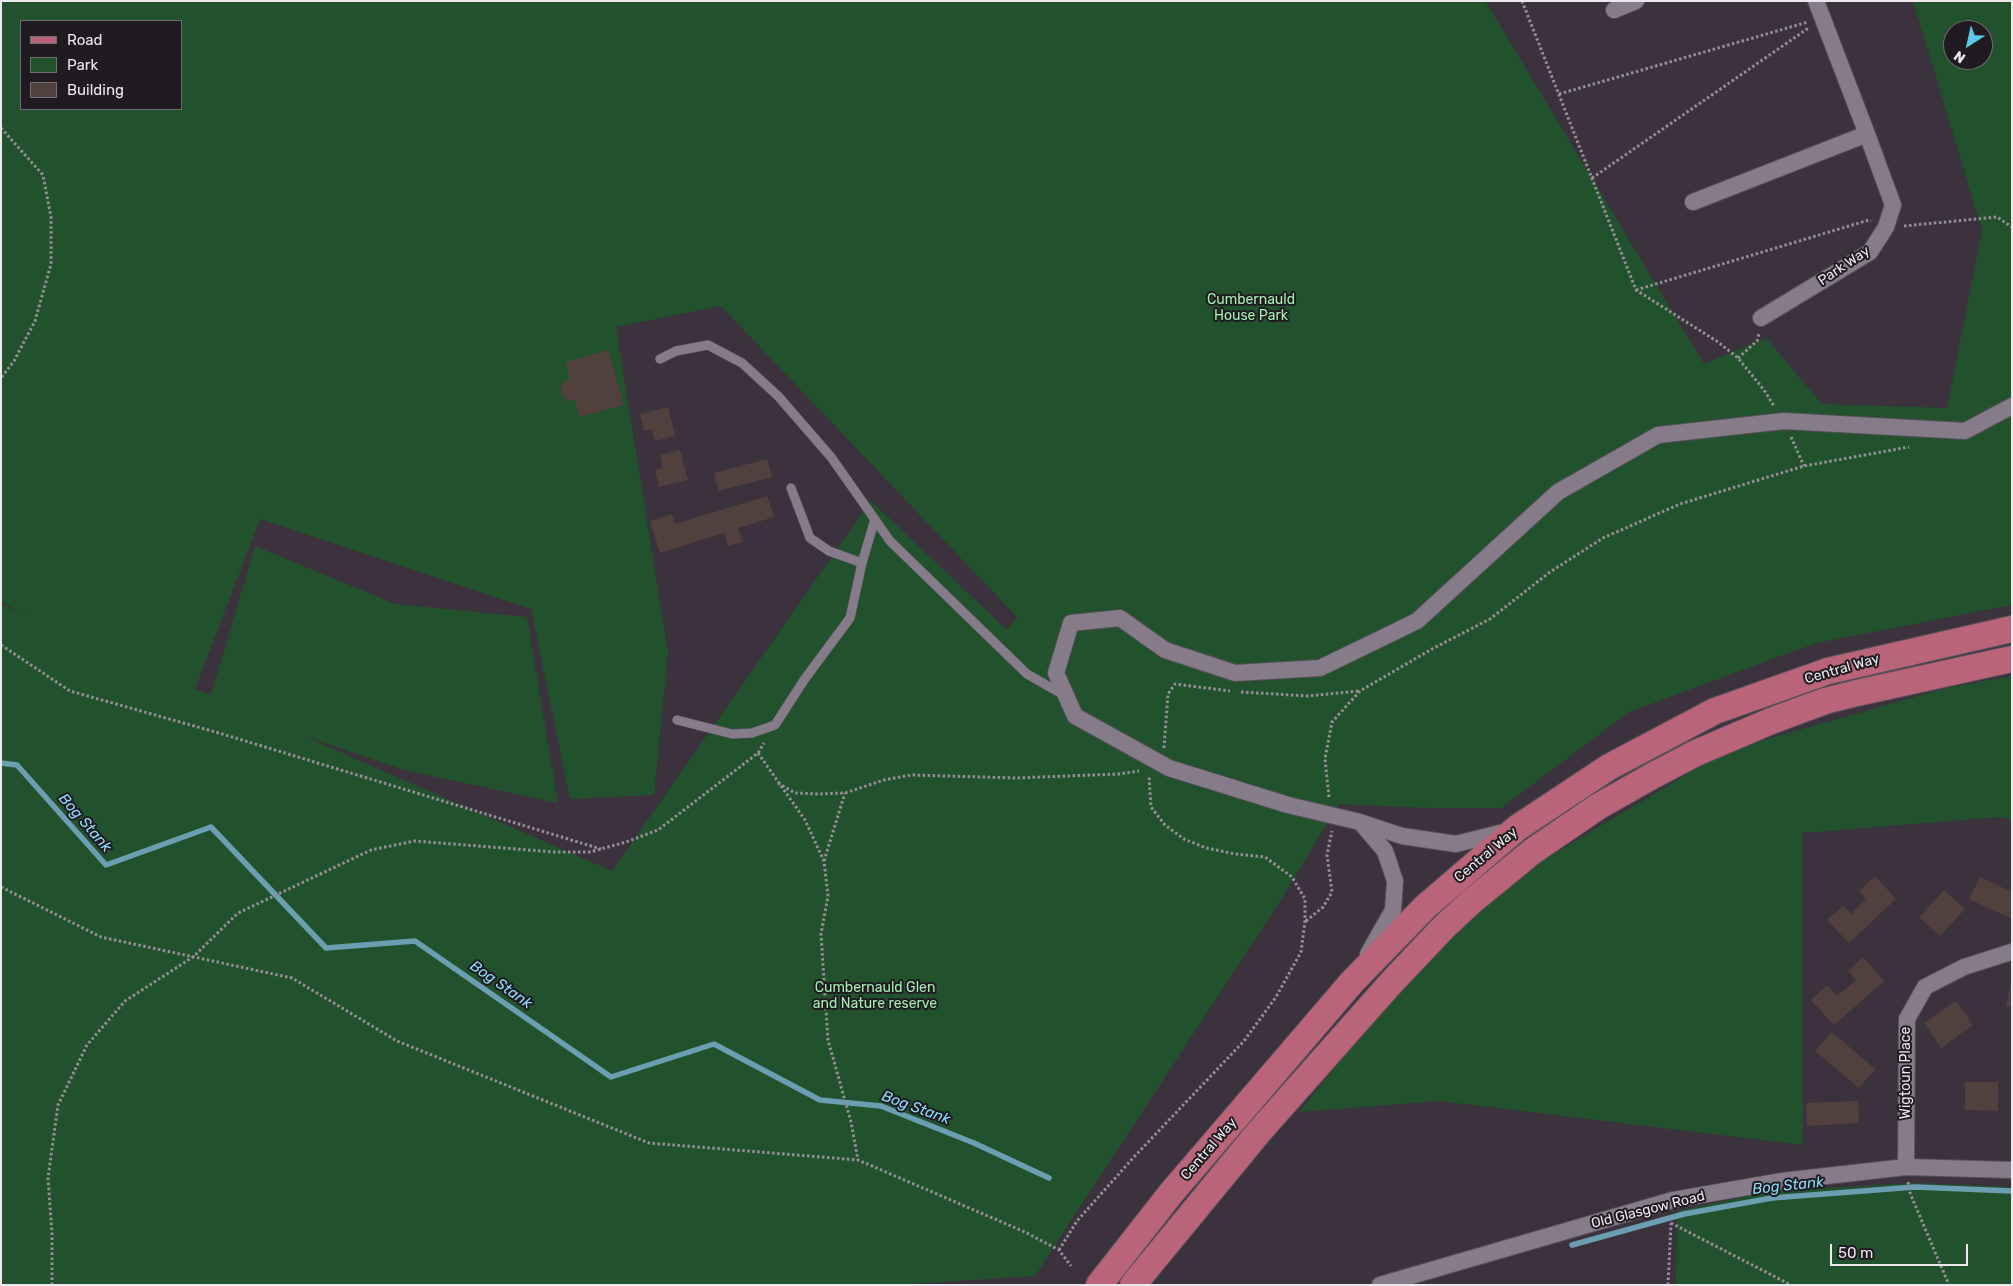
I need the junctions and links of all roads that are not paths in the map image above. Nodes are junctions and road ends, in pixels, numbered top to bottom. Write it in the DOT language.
graph roads {
  1 [pos="1636,1"];
  2 [pos="1816,1"];
  3 [pos="1614,10"];
  4 [pos="1867,134"];
  5 [pos="1693,202"];
  6 [pos="1761,318"];
  7 [pos="660,359"];
  8 [pos="2012,406"];
  9 [pos="790,488"];
  10 [pos="875,519"];
  11 [pos="862,563"];
  12 [pos="2012,629"];
  13 [pos="2012,659"];
  14 [pos="1066,696"];
  15 [pos="676,720"];
  16 [pos="1360,822"];
  17 [pos="1517,828"];
  18 [pos="2012,952"];
  19 [pos="1352,982"];
  20 [pos="2012,1170"];
  21 [pos="1907,1174"];
  22 [pos="1172,1192"];
  23 [pos="1077,1275"];
  24 [pos="1099,1285"];
  25 [pos="1133,1285"];
  26 [pos="1380,1285"];
  1 -- 3 [label="street"];
  2 -- 4 [label="street, Park Way"];
  4 -- 5 [label="street"];
  4 -- 6 [label="street, Park Way"];
  7 -- 10 [label="lane"];
  8 -- 14 [label="street"];
  9 -- 11 [label="lane"];
  10 -- 11 [label="lane"];
  10 -- 14 [label="lane"];
  11 -- 15 [label="lane"];
  12 -- 17 [label="main road, Central Way"];
  13 -- 25 [label="main road, Central Way"];
  14 -- 16 [label="street"];
  16 -- 17 [label="street"];
  16 -- 19 [label="street"];
  17 -- 19 [label="main road, Central Way"];
  18 -- 21 [label="street, Wigtoun Place"];
  19 -- 22 [label="main road, Central Way"];
  20 -- 21 [label="street, Old Glasgow Road"];
  21 -- 26 [label="street, Old Glasgow Road"];
  22 -- 23 [label="main road"];
  22 -- 24 [label="main road, Central Way"];
}
